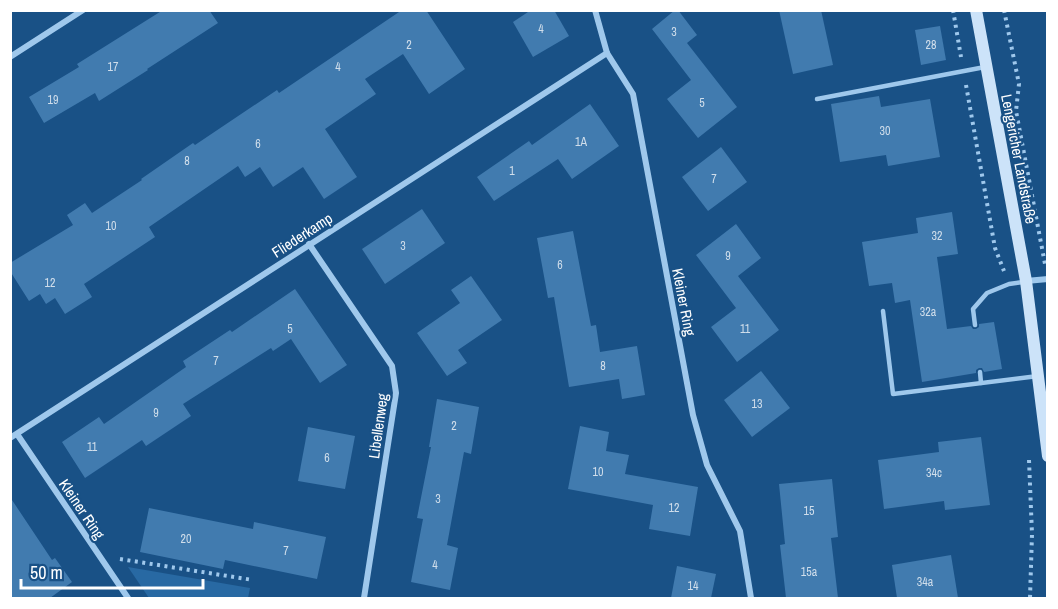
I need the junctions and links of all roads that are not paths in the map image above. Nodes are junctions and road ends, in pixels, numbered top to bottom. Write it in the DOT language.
graph roads {
  1 [pos="83,10"];
  2 [pos="595,10"];
  3 [pos="976,10"];
  4 [pos="607,53"];
  5 [pos="10,57"];
  6 [pos="986,66"];
  7 [pos="817,99"];
  8 [pos="309,244"];
  9 [pos="1047,279"];
  10 [pos="1026,281"];
  11 [pos="882,310"];
  12 [pos="975,325"];
  13 [pos="980,372"];
  14 [pos="1038,376"];
  15 [pos="981,383"];
  16 [pos="17,434"];
  17 [pos="10,438"];
  18 [pos="1047,456"];
  19 [pos="128,598"];
  20 [pos="364,598"];
  21 [pos="751,598"];
  1 -- 5 [label="street"];
  2 -- 4 [label="street, Kleiner Ring"];
  3 -- 6 [label="main road, Lengericher Landstraße"];
  4 -- 8 [label="street, Fliederkamp"];
  4 -- 21 [label="street, Kleiner Ring"];
  6 -- 7 [label="lane"];
  6 -- 10 [label="main road, Lengericher Landstraße"];
  8 -- 16 [label="street, Fliederkamp"];
  8 -- 20 [label="street, Libellenweg"];
  9 -- 10 [label="street"];
  10 -- 12 [label="lane"];
  10 -- 14 [label="main road, Lengericher Landstraße"];
  11 -- 15 [label="lane"];
  13 -- 15 [label="lane"];
  14 -- 15 [label="lane"];
  14 -- 18 [label="main road, Lengericher Landstraße"];
  16 -- 17 [label="street, Fliederkamp"];
  16 -- 19 [label="street, Kleiner Ring"];
}
